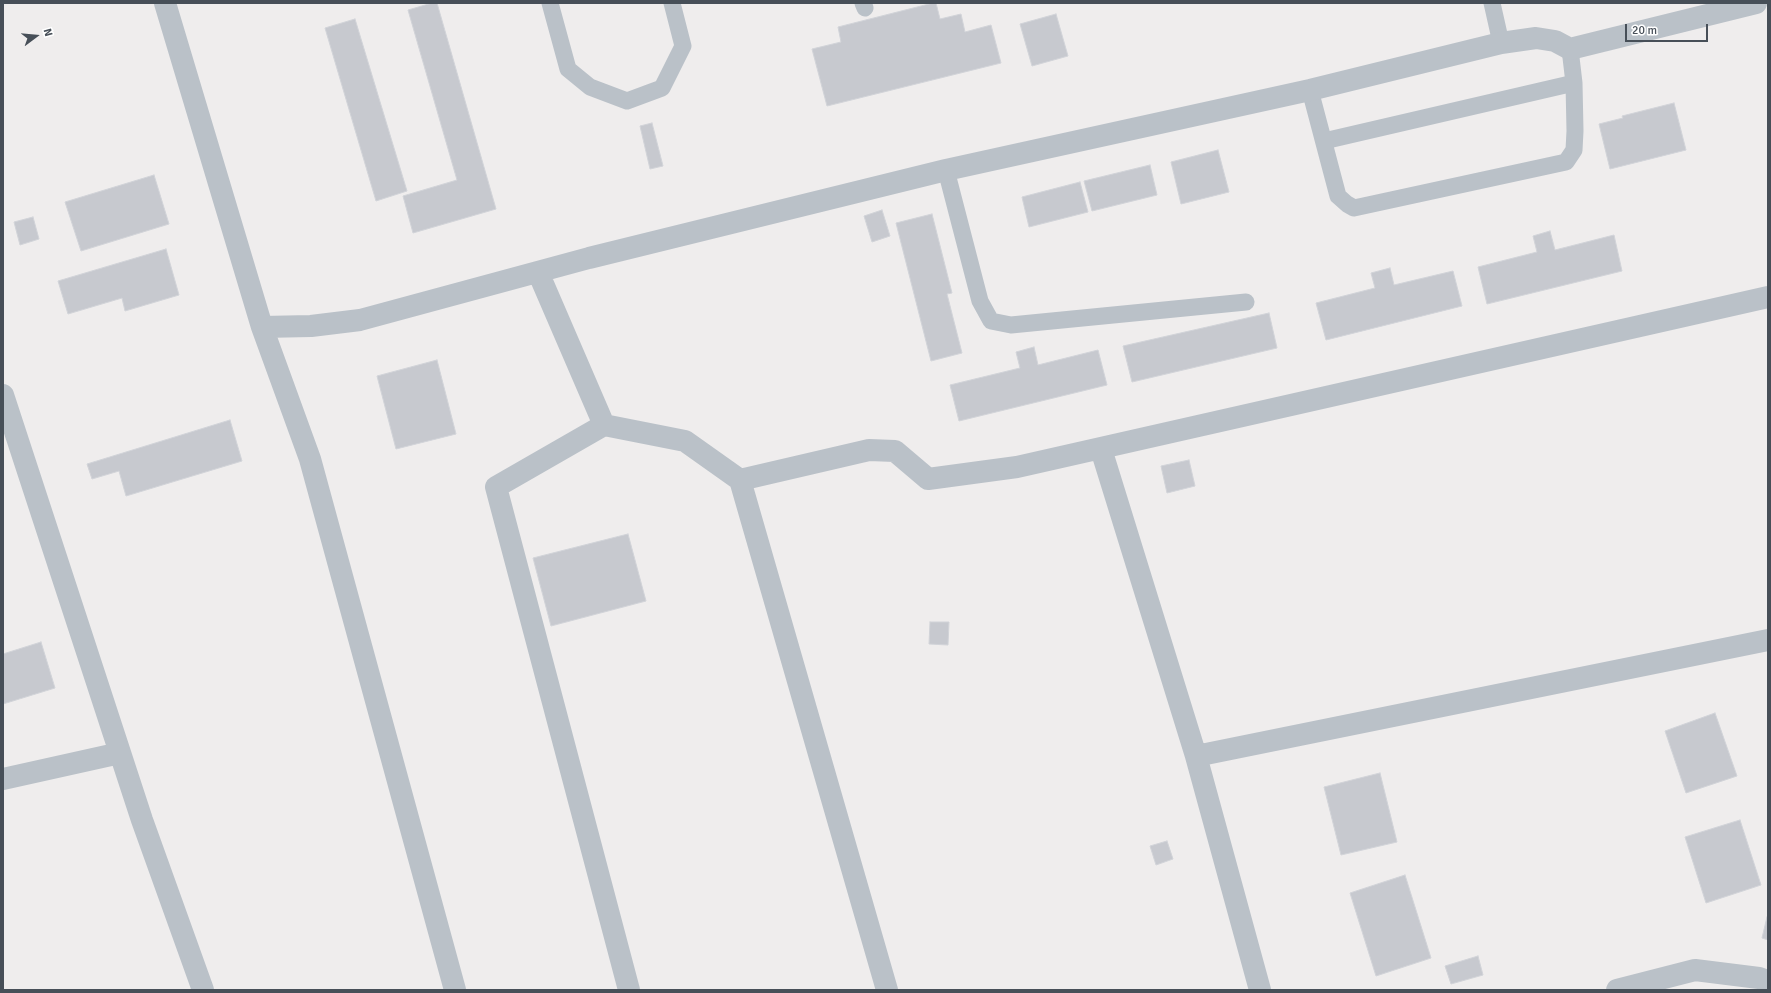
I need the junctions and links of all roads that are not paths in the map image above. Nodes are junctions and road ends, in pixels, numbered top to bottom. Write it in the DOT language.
graph roads {
  1 [pos="166,3"];
  2 [pos="550,3"];
  3 [pos="672,3"];
  4 [pos="1492,3"];
  5 [pos="1756,3"];
  6 [pos="1501,43"];
  7 [pos="1570,49"];
  8 [pos="1574,84"];
  9 [pos="1310,90"];
  10 [pos="1324,141"];
  11 [pos="946,170"];
  12 [pos="538,272"];
  13 [pos="1768,297"];
  14 [pos="1246,302"];
  15 [pos="262,327"];
  16 [pos="3,395"];
  17 [pos="604,425"];
  18 [pos="1101,449"];
  19 [pos="740,480"];
  20 [pos="1768,640"];
  21 [pos="120,753"];
  22 [pos="1196,756"];
  23 [pos="3,779"];
  24 [pos="1768,981"];
  25 [pos="203,990"];
  26 [pos="455,990"];
  27 [pos="629,990"];
  28 [pos="887,990"];
  29 [pos="1260,990"];
  30 [pos="1617,990"];
  1 -- 15 [label="street"];
  2 -- 3 [label="lane"];
  4 -- 6 [label="lane"];
  5 -- 7 [label="street"];
  6 -- 7 [label="street"];
  6 -- 9 [label="street"];
  7 -- 8 [label="lane"];
  8 -- 10 [label="lane"];
  8 -- 10 [label="lane"];
  9 -- 10 [label="lane"];
  9 -- 11 [label="street"];
  11 -- 12 [label="street"];
  11 -- 14 [label="lane"];
  12 -- 15 [label="street"];
  12 -- 17 [label="street"];
  13 -- 18 [label="street"];
  15 -- 26 [label="street"];
  16 -- 21 [label="street"];
  17 -- 19 [label="street"];
  17 -- 27 [label="street"];
  18 -- 19 [label="street"];
  18 -- 22 [label="street"];
  19 -- 28 [label="street"];
  20 -- 22 [label="street"];
  21 -- 23 [label="street"];
  21 -- 25 [label="street"];
  22 -- 29 [label="street"];
  24 -- 30 [label="street"];
}
